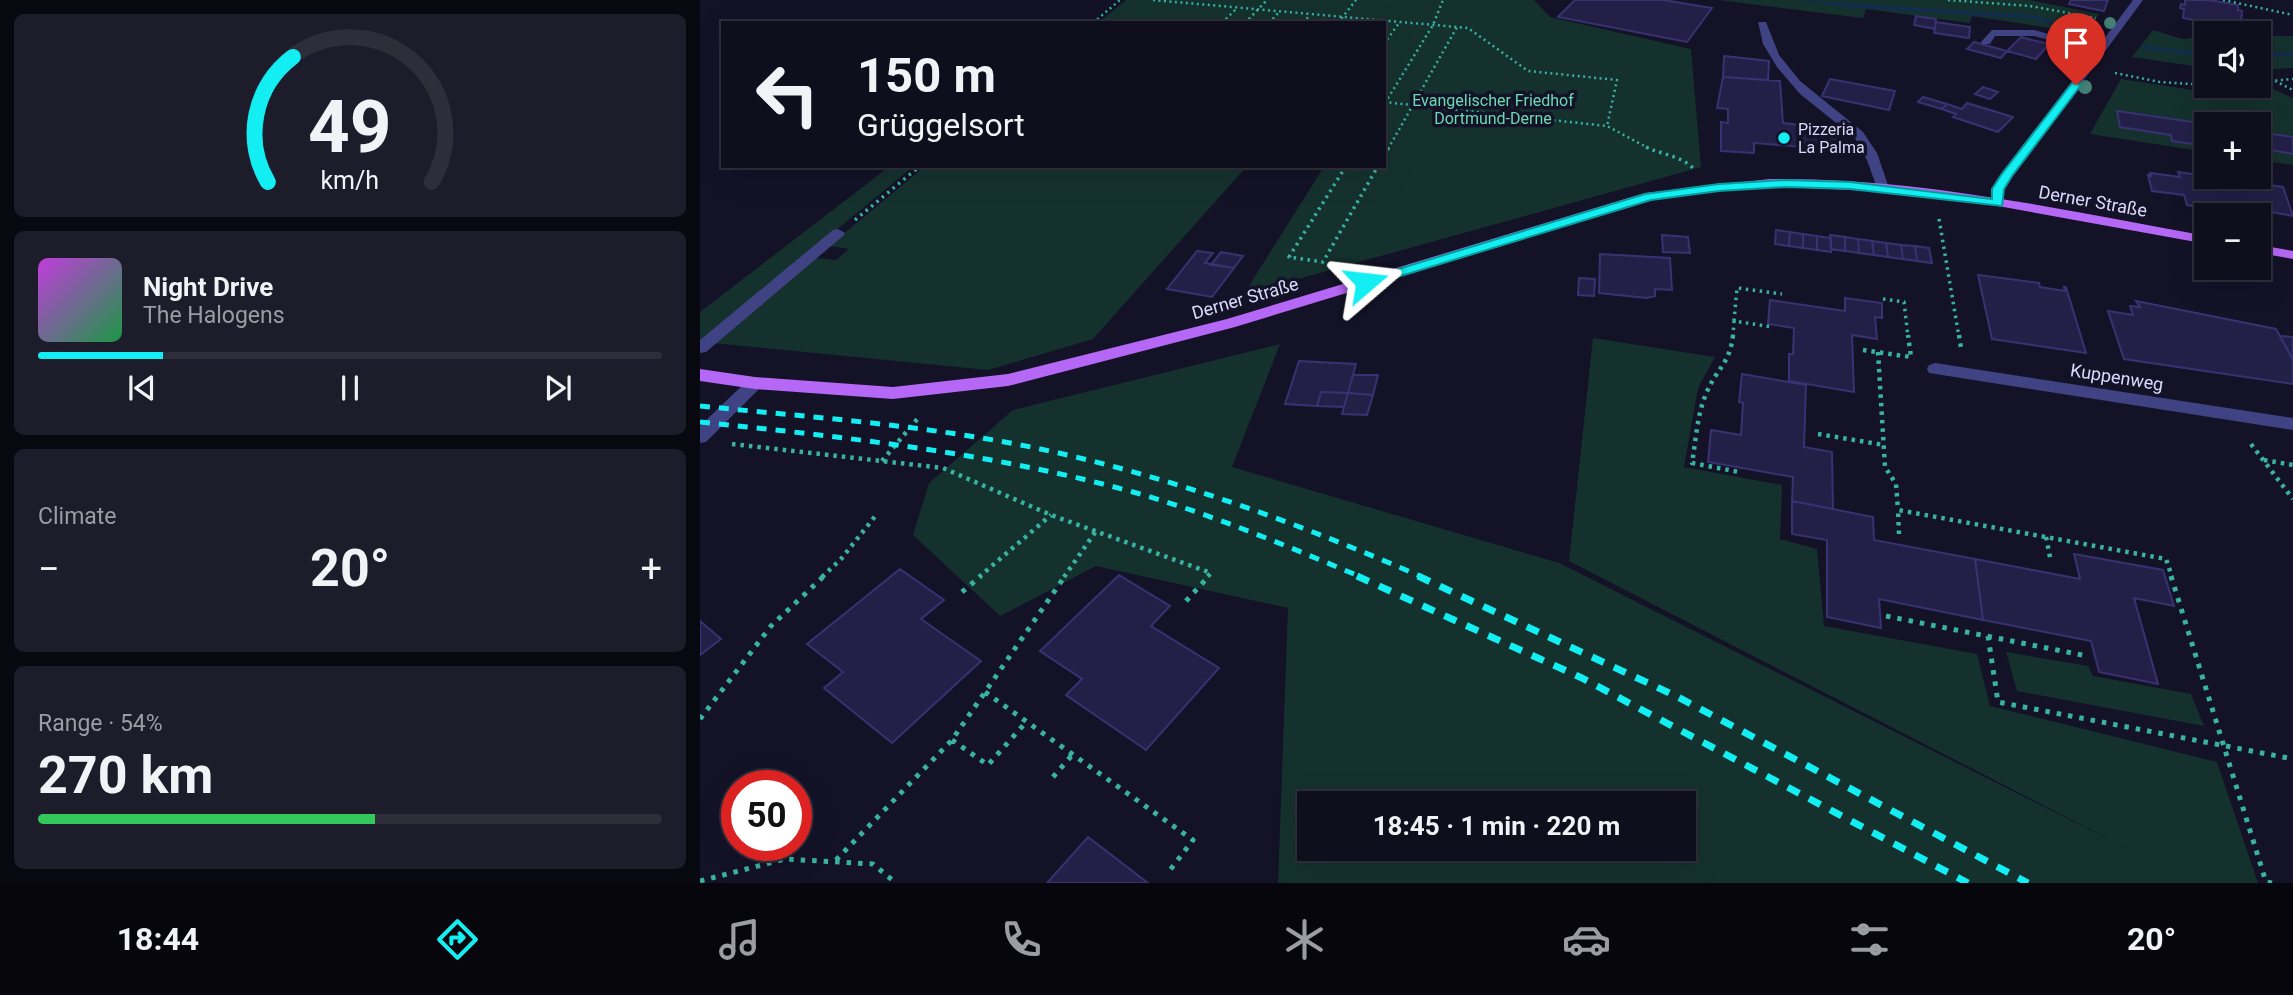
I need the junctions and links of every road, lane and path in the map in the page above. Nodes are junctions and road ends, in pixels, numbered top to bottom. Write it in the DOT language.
graph roads {
  1 [pos="1120,0"];
  2 [pos="1153,0"];
  3 [pos="1267,0"];
  4 [pos="1356,0"];
  5 [pos="1443,0"];
  6 [pos="1948,0"];
  7 [pos="2138,0"];
  8 [pos="2223,0"];
  9 [pos="1238,8"];
  10 [pos="1258,9"];
  11 [pos="1280,11"];
  12 [pos="2071,13"];
  13 [pos="1311,14"];
  14 [pos="2293,15"];
  15 [pos="1343,17"];
  16 [pos="1095,21"];
  17 [pos="1224,21"];
  18 [pos="1247,21"];
  19 [pos="1271,21"];
  20 [pos="1305,21"];
  21 [pos="1340,21"];
  22 [pos="1399,22"];
  23 [pos="1762,24"];
  24 [pos="1433,25"];
  25 [pos="1457,27"];
  26 [pos="1386,41"];
  27 [pos="1986,41"];
  28 [pos="2102,51"];
  29 [pos="2090,68"];
  30 [pos="2293,79"];
  31 [pos="2271,80"];
  32 [pos="2274,80"];
  33 [pos="2194,84"];
  34 [pos="2293,90"];
  35 [pos="1386,101"];
  36 [pos="1386,103"];
  37 [pos="1413,105"];
  38 [pos="1607,127"];
  39 [pos="1386,152"];
  40 [pos="918,168"];
  41 [pos="1345,168"];
  42 [pos="1377,168"];
  43 [pos="1694,169"];
  44 [pos="1883,188"];
  45 [pos="1998,203"];
  46 [pos="1938,214"];
  47 [pos="838,233"];
  48 [pos="2194,238"];
  49 [pos="2271,251"];
  50 [pos="2293,255"];
  51 [pos="1782,295"];
  52 [pos="1883,299"];
  53 [pos="1734,321"];
  54 [pos="1772,327"];
  55 [pos="1909,341"];
  56 [pos="1920,343"];
  57 [pos="700,348"];
  58 [pos="1863,350"];
  59 [pos="1878,352"];
  60 [pos="1935,369"];
  61 [pos="1965,373"];
  62 [pos="700,375"];
  63 [pos="755,383"];
  64 [pos="941,389"];
  65 [pos="2227,413"];
  66 [pos="2293,424"];
  67 [pos="1818,434"];
  68 [pos="700,437"];
  69 [pos="719,443"];
  70 [pos="1884,445"];
  71 [pos="2263,460"];
  72 [pos="882,461"];
  73 [pos="2293,465"];
  74 [pos="1739,472"];
  75 [pos="2293,499"];
  76 [pos="1898,510"];
  77 [pos="877,514"];
  78 [pos="1051,514"];
  79 [pos="1096,531"];
  80 [pos="1899,534"];
  81 [pos="2046,537"];
  82 [pos="2051,562"];
  83 [pos="962,592"];
  84 [pos="1186,601"];
  85 [pos="1886,616"];
  86 [pos="1987,636"];
  87 [pos="2087,656"];
  88 [pos="985,691"];
  89 [pos="700,719"];
  90 [pos="1027,721"];
  91 [pos="952,740"];
  92 [pos="2224,746"];
  93 [pos="1073,754"];
  94 [pos="2293,760"];
  95 [pos="1053,777"];
  96 [pos="836,860"];
  97 [pos="1167,874"];
  98 [pos="700,881"];
  99 [pos="896,883"];
  100 [pos="2272,883"];
  1 -- 16 [label="path"];
  2 -- 9 [label="path"];
  3 -- 10 [label="path"];
  4 -- 15 [label="path"];
  5 -- 24 [label="path"];
  6 -- 12 [label="path"];
  7 -- 28 [label="street"];
  8 -- 14 [label="path"];
  9 -- 10 [label="path"];
  9 -- 17 [label="path"];
  10 -- 11 [label="path"];
  10 -- 18 [label="path"];
  11 -- 13 [label="path"];
  11 -- 19 [label="path"];
  13 -- 15 [label="path"];
  13 -- 20 [label="path"];
  15 -- 21 [label="path"];
  15 -- 22 [label="path"];
  22 -- 24 [label="path"];
  22 -- 26 [label="path"];
  23 -- 44 [label="street"];
  24 -- 25 [label="path"];
  24 -- 35 [label="path"];
  25 -- 37 [label="path"];
  25 -- 38 [label="path"];
  27 -- 28 [label="street"];
  28 -- 29 [label="street"];
  29 -- 33 [label="path"];
  29 -- 45 [label="street"];
  30 -- 32 [label="path"];
  31 -- 32 [label="path"];
  32 -- 34 [label="path"];
  36 -- 37 [label="path"];
  37 -- 38 [label="path"];
  37 -- 39 [label="path"];
  38 -- 43 [label="path"];
  40 -- 47 [label="path"];
  41 -- 42 [label="path"];
  44 -- 45 [label="main road, Derner Straße"];
  44 -- 64 [label="main road, Derner Straße"];
  45 -- 48 [label="main road, Derner Straße"];
  46 -- 61 [label="path"];
  47 -- 57 [label="street"];
  49 -- 50 [label="main road"];
  51 -- 53 [label="path"];
  52 -- 55 [label="path"];
  53 -- 54 [label="path"];
  53 -- 74 [label="path"];
  55 -- 56 [label="path"];
  55 -- 59 [label="path"];
  58 -- 59 [label="path"];
  59 -- 70 [label="path"];
  60 -- 61 [label="street, Kuppenweg"];
  61 -- 65 [label="street, Kuppenweg"];
  62 -- 63 [label="main road, Derner Straße"];
  63 -- 64 [label="main road, Derner Straße"];
  63 -- 68 [label="street"];
  64 -- 72 [label="path"];
  65 -- 66 [label="street, Kuppenweg"];
  65 -- 71 [label="path"];
  67 -- 70 [label="path"];
  69 -- 72 [label="path"];
  70 -- 76 [label="path"];
  71 -- 73 [label="path"];
  71 -- 75 [label="path"];
  72 -- 78 [label="path"];
  76 -- 80 [label="path"];
  76 -- 81 [label="path"];
  77 -- 89 [label="path"];
  78 -- 79 [label="path"];
  78 -- 83 [label="path"];
  79 -- 84 [label="path"];
  79 -- 88 [label="path"];
  81 -- 82 [label="path"];
  81 -- 92 [label="path"];
  85 -- 86 [label="path"];
  86 -- 87 [label="path"];
  86 -- 92 [label="path"];
  88 -- 90 [label="path"];
  88 -- 91 [label="path"];
  90 -- 91 [label="path"];
  90 -- 93 [label="path"];
  91 -- 96 [label="path"];
  92 -- 94 [label="path"];
  92 -- 100 [label="path"];
  93 -- 95 [label="path"];
  93 -- 97 [label="path"];
  96 -- 98 [label="path"];
  96 -- 99 [label="path"];
}
